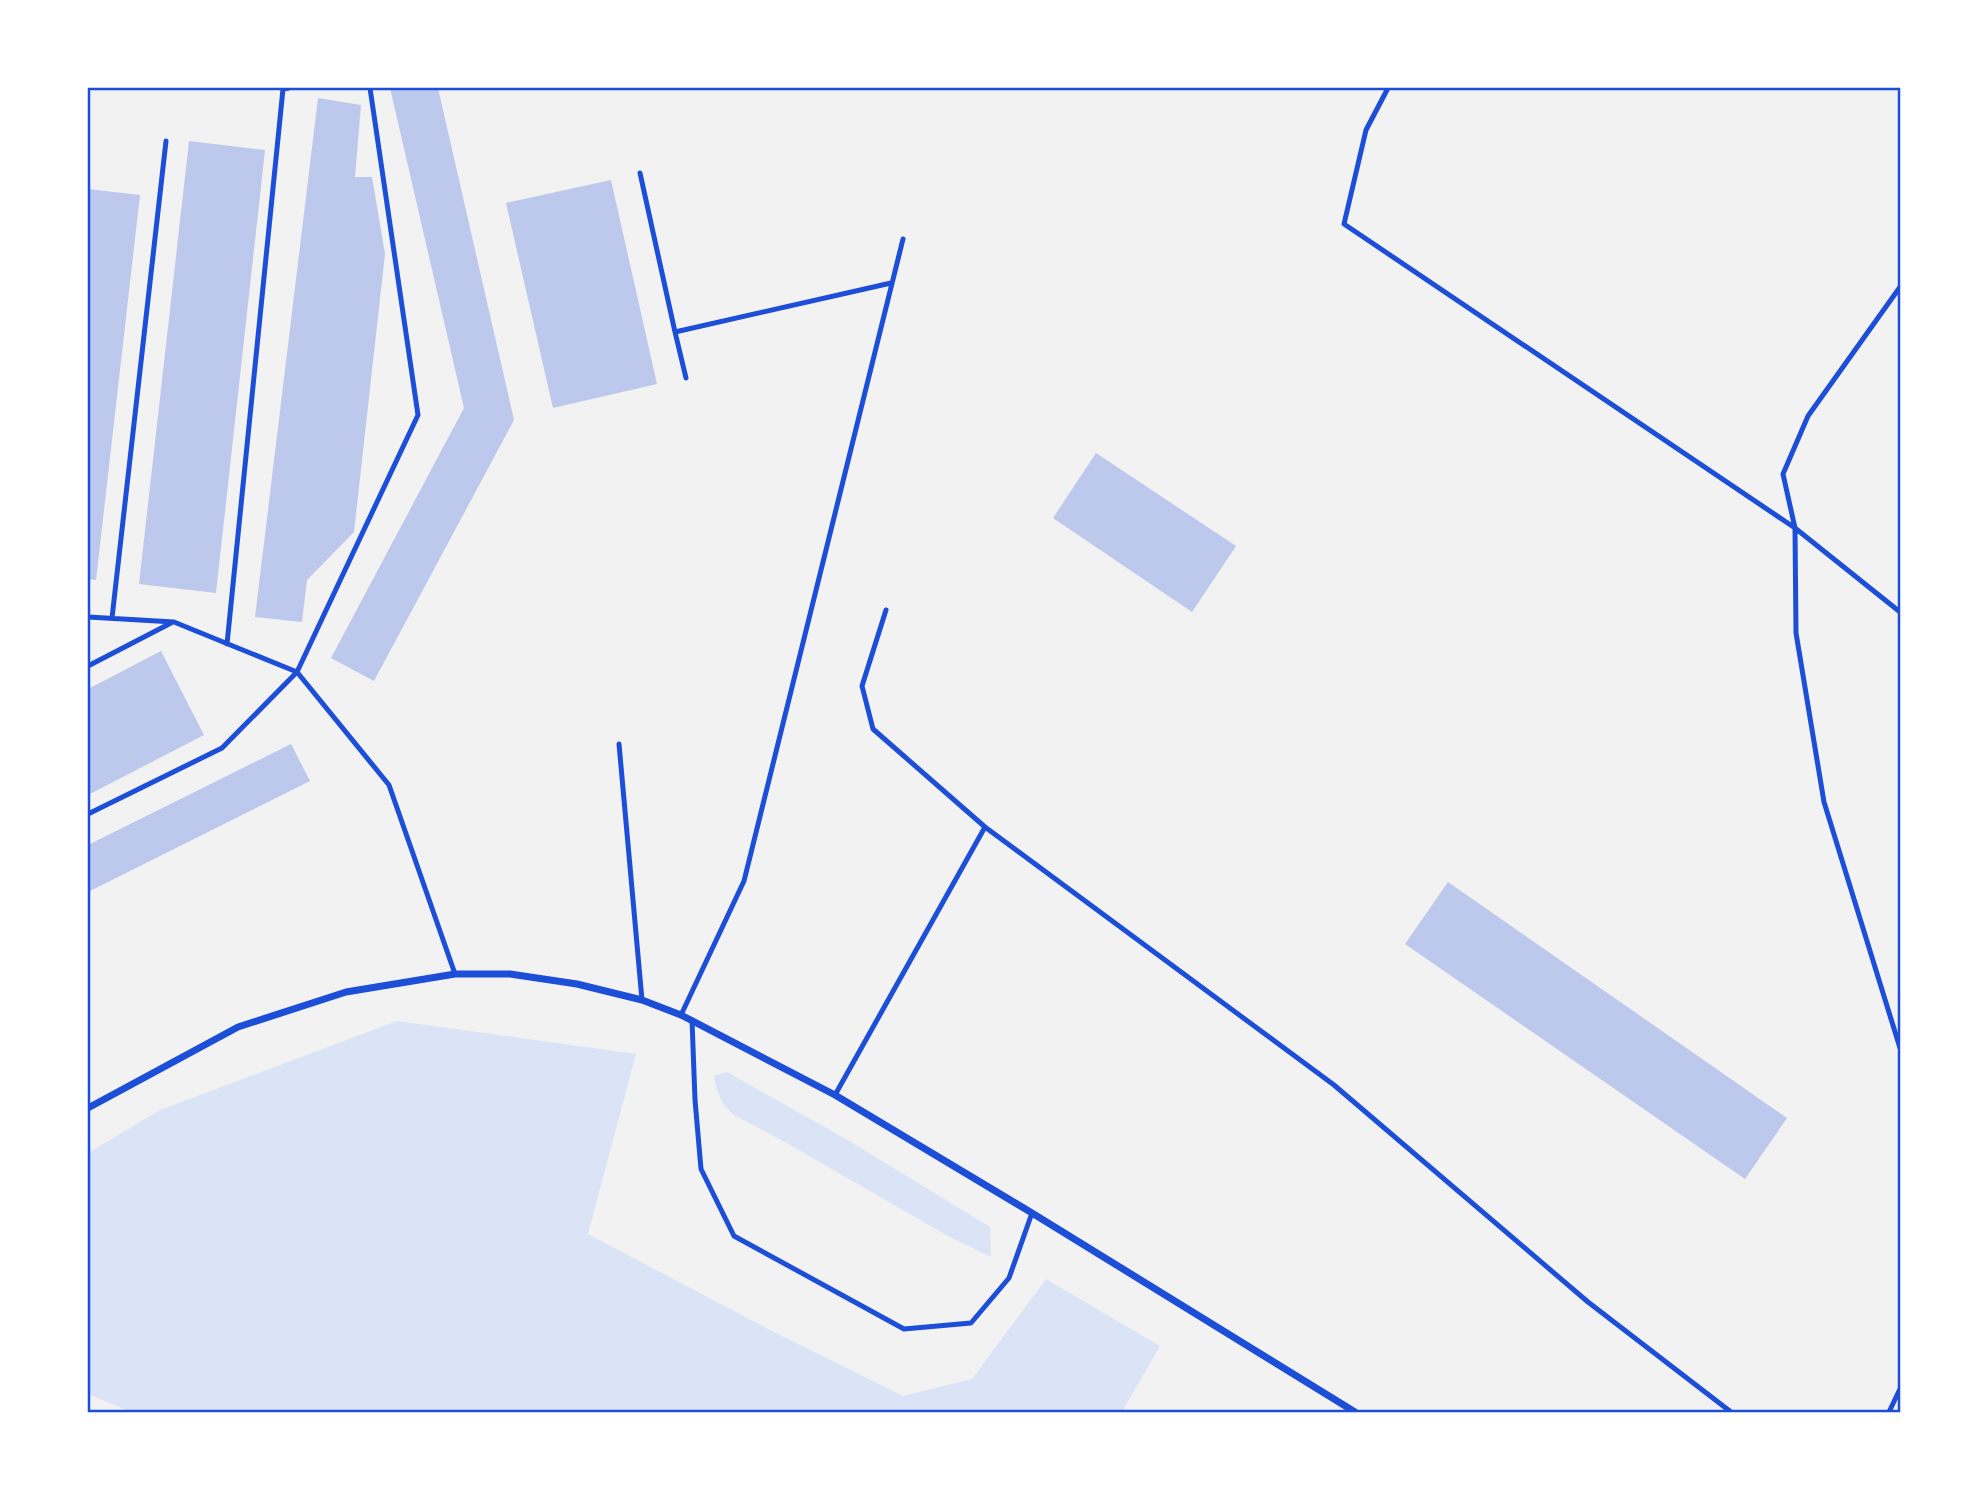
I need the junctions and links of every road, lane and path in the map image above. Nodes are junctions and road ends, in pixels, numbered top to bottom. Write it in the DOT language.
graph roads {
  1 [pos="289,88"];
  2 [pos="370,88"];
  3 [pos="1388,88"];
  4 [pos="166,142"];
  5 [pos="640,173"];
  6 [pos="902,239"];
  7 [pos="891,283"];
  8 [pos="1900,287"];
  9 [pos="675,332"];
  10 [pos="686,378"];
  11 [pos="1795,528"];
  12 [pos="886,610"];
  13 [pos="1900,612"];
  14 [pos="88,617"];
  15 [pos="112,618"];
  16 [pos="174,622"];
  17 [pos="227,644"];
  18 [pos="88,666"];
  19 [pos="297,672"];
  20 [pos="619,744"];
  21 [pos="88,814"];
  22 [pos="985,827"];
  23 [pos="455,974"];
  24 [pos="642,1000"];
  25 [pos="681,1015"];
  26 [pos="692,1020"];
  27 [pos="1900,1048"];
  28 [pos="835,1095"];
  29 [pos="88,1108"];
  30 [pos="1032,1213"];
  31 [pos="1900,1389"];
  32 [pos="1356,1412"];
  33 [pos="1731,1412"];
  34 [pos="1889,1412"];
  1 -- 17 [label="lane"];
  2 -- 19 [label="lane"];
  3 -- 11 [label="lane"];
  4 -- 15 [label="lane"];
  5 -- 9 [label="lane"];
  6 -- 7 [label="lane"];
  7 -- 9 [label="lane"];
  7 -- 25 [label="lane"];
  8 -- 11 [label="lane"];
  9 -- 10 [label="lane"];
  11 -- 13 [label="lane"];
  11 -- 27 [label="lane"];
  12 -- 22 [label="lane"];
  14 -- 15 [label="lane"];
  15 -- 16 [label="lane"];
  16 -- 17 [label="lane"];
  16 -- 18 [label="lane"];
  17 -- 19 [label="lane"];
  19 -- 21 [label="lane"];
  19 -- 23 [label="lane"];
  20 -- 24 [label="lane"];
  22 -- 28 [label="lane"];
  22 -- 33 [label="lane"];
  23 -- 24 [label="street"];
  23 -- 29 [label="street"];
  24 -- 25 [label="street"];
  25 -- 26 [label="street"];
  26 -- 28 [label="street"];
  26 -- 30 [label="lane"];
  28 -- 30 [label="street"];
  30 -- 32 [label="street"];
  31 -- 34 [label="lane"];
}
